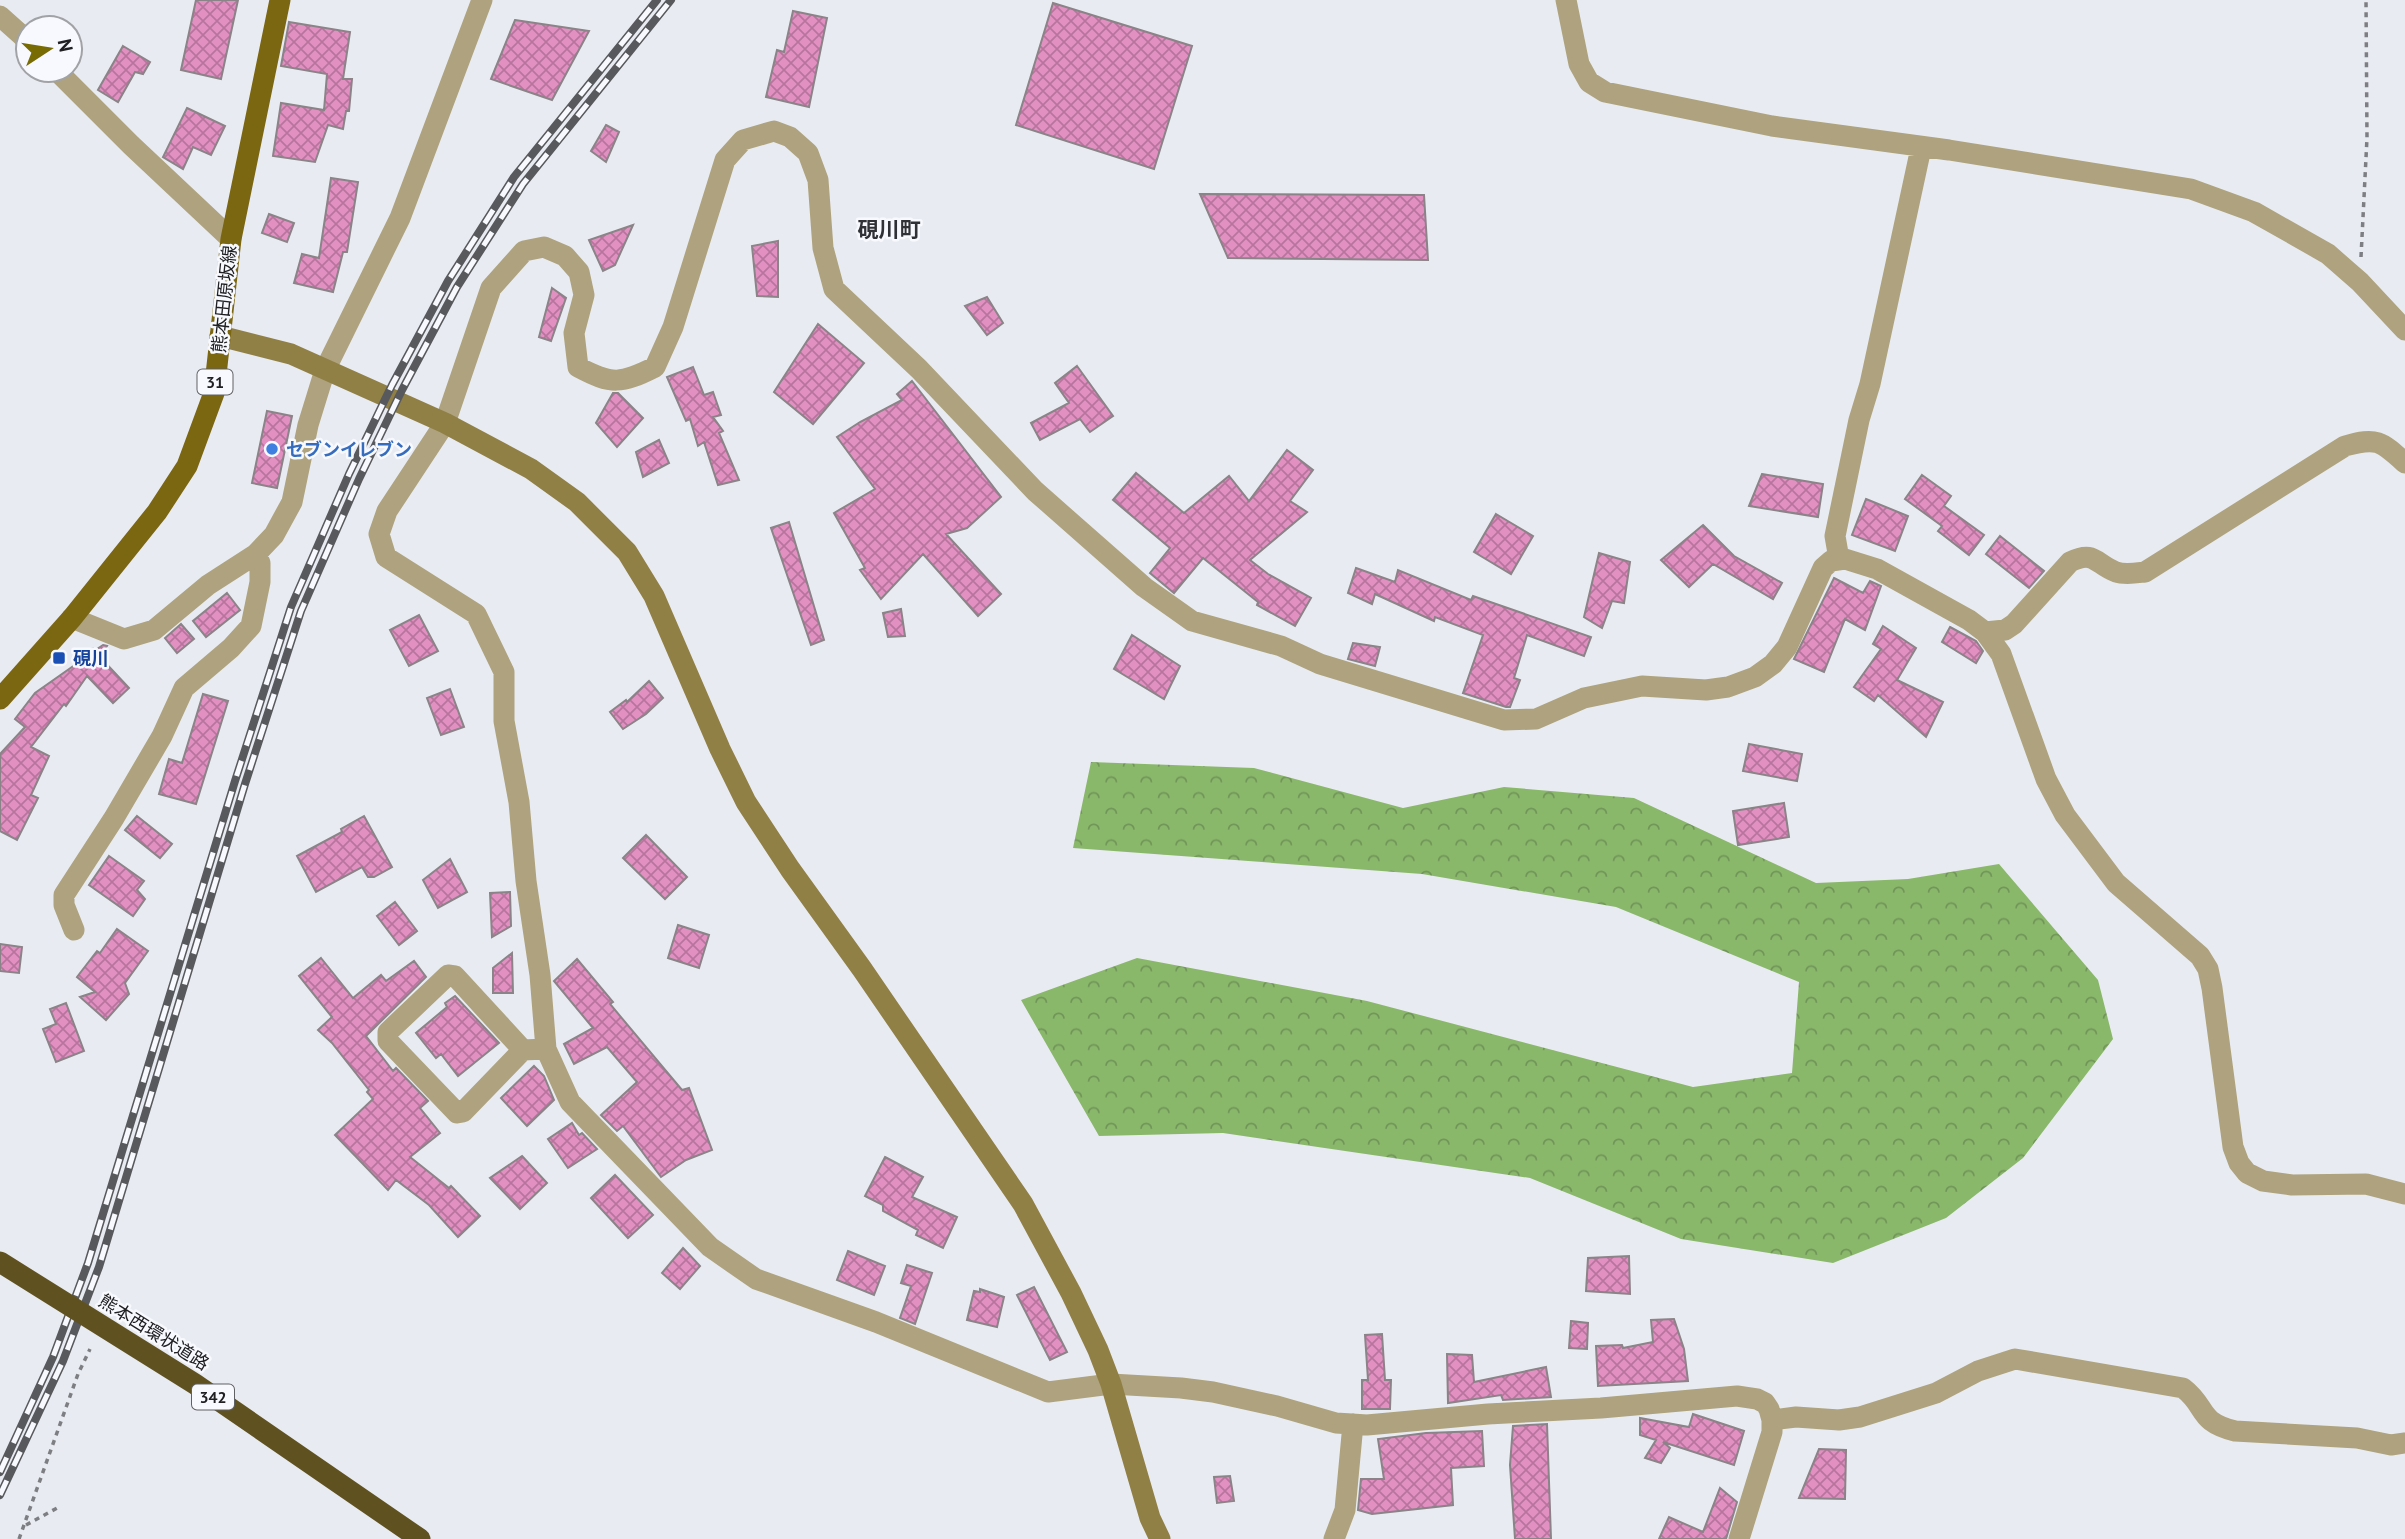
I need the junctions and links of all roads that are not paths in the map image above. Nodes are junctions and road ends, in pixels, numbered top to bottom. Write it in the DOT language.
graph roads {
  1 [pos="280,0"];
  2 [pos="1566,0"];
  3 [pos="483,3"];
  4 [pos="0,16"];
  5 [pos="14,28"];
  6 [pos="70,84"];
  7 [pos="1922,148"];
  8 [pos="231,239"];
  9 [pos="2405,330"];
  10 [pos="220,336"];
  11 [pos="325,370"];
  12 [pos="445,423"];
  13 [pos="2405,463"];
  14 [pos="256,554"];
  15 [pos="1839,559"];
  16 [pos="72,618"];
  17 [pos="1985,632"];
  18 [pos="0,699"];
  19 [pos="74,930"];
  20 [pos="546,1049"];
  21 [pos="523,1050"];
  22 [pos="2405,1194"];
  23 [pos="0,1262"];
  24 [pos="1111,1384"];
  25 [pos="1772,1420"];
  26 [pos="1353,1424"];
  27 [pos="2405,1443"];
  28 [pos="420,1539"];
  29 [pos="1160,1539"];
  30 [pos="1334,1539"];
  31 [pos="1739,1539"];
  1 -- 8 [label="main road, 熊本田原坂線 / 31"];
  2 -- 7 [label="street"];
  3 -- 11 [label="street"];
  4 -- 5 [label="street"];
  6 -- 8 [label="street"];
  7 -- 9 [label="street"];
  7 -- 15 [label="street"];
  8 -- 10 [label="main road, 熊本田原坂線 / 31"];
  10 -- 11 [label="street"];
  10 -- 16 [label="main road, 熊本田原坂線 / 31"];
  11 -- 12 [label="street"];
  11 -- 14 [label="street"];
  12 -- 15 [label="street"];
  12 -- 20 [label="street"];
  12 -- 24 [label="street"];
  13 -- 17 [label="street"];
  14 -- 16 [label="street"];
  14 -- 19 [label="street"];
  15 -- 17 [label="street"];
  16 -- 18 [label="main road, 熊本田原坂線 / 31"];
  17 -- 22 [label="street"];
  20 -- 21 [label="street"];
  20 -- 24 [label="street"];
  21 -- 21 [label="street"];
  23 -- 28 [label="highway, 熊本西環状道路 / 342, bridge"];
  24 -- 26 [label="street"];
  24 -- 29 [label="street"];
  25 -- 26 [label="street"];
  25 -- 27 [label="street"];
  25 -- 31 [label="street"];
  26 -- 30 [label="street"];
}
